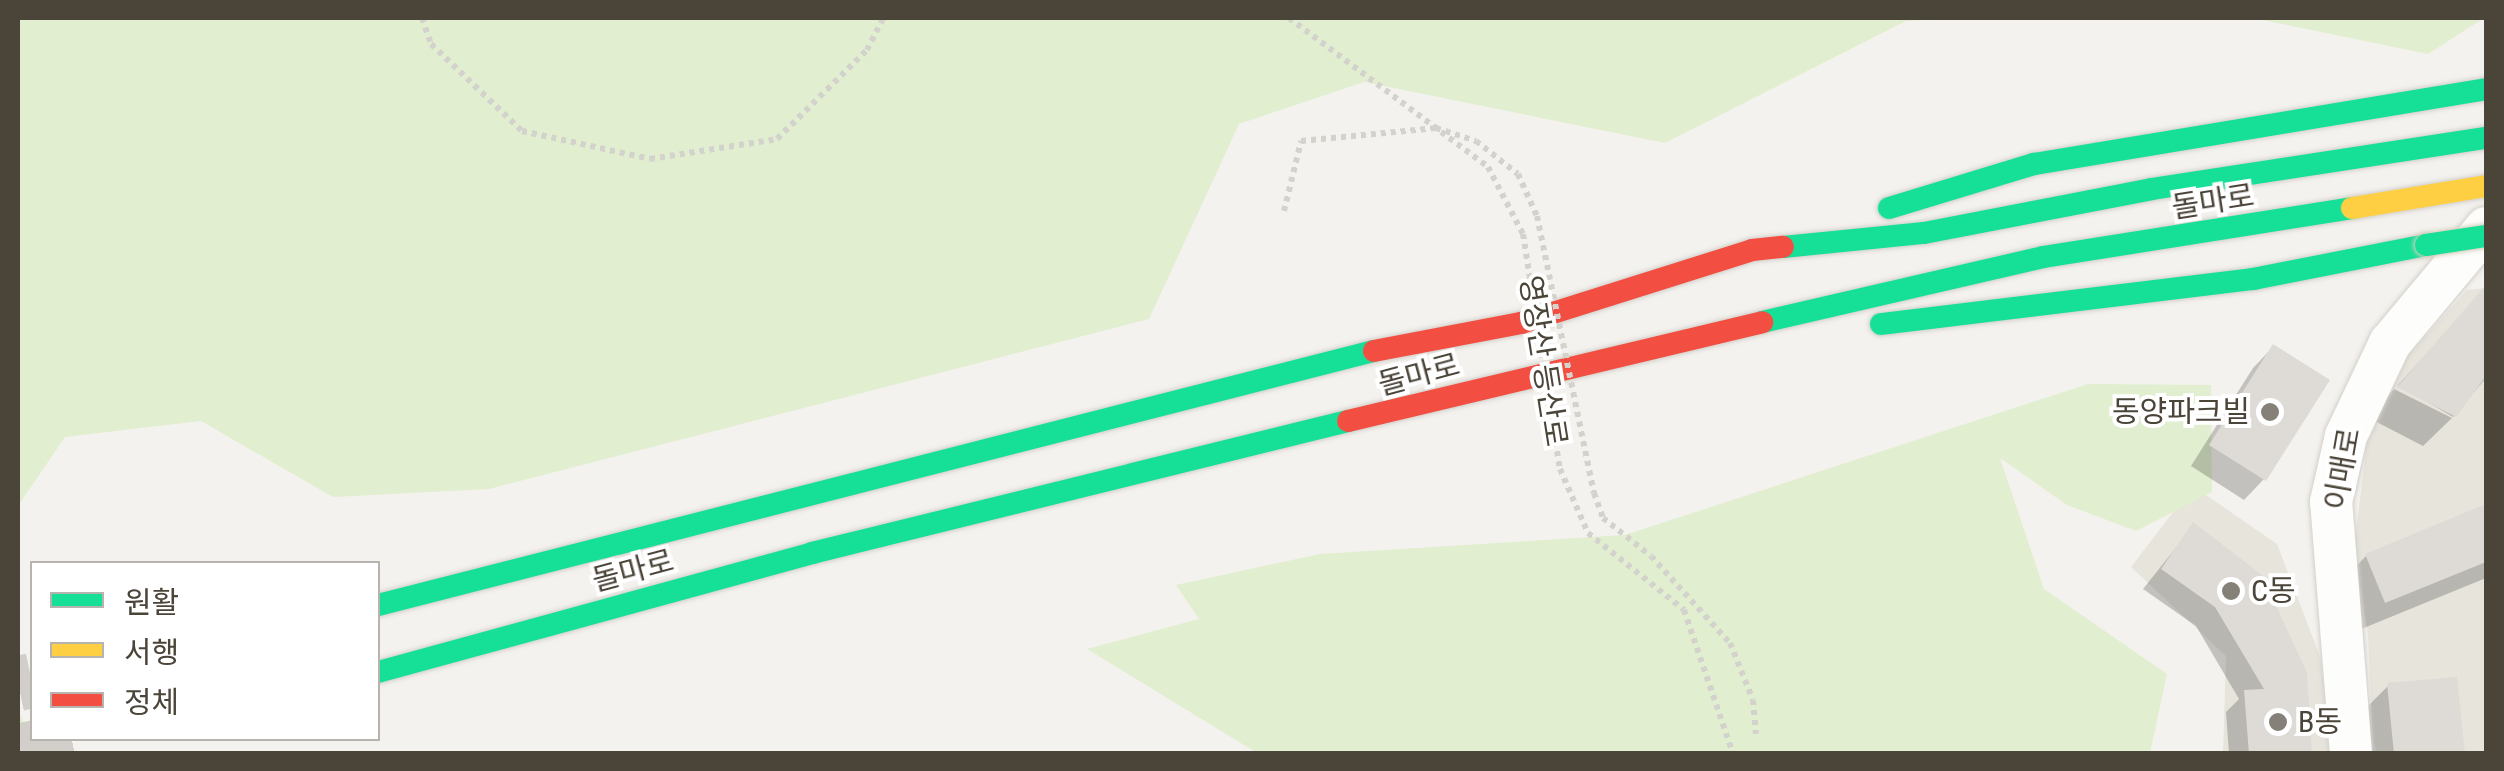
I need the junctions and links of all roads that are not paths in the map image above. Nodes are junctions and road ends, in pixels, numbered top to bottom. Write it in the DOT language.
graph roads {
  1 [pos="2486,89"];
  2 [pos="2486,138"];
  3 [pos="2486,186"];
  4 [pos="2486,228"];
  5 [pos="2486,236"];
  6 [pos="1752,250"];
  7 [pos="1694,342"];
  8 [pos="380,603"];
  9 [pos="380,671"];
  10 [pos="2352,754"];
  1 -- 6 [label="main road"];
  2 -- 6 [label="main road, 돌마로"];
  3 -- 7 [label="main road, 돌마로"];
  4 -- 10 [label="street, 이매로"];
  5 -- 7 [label="main road, bridge"];
  6 -- 8 [label="main road, 돌마로"];
  7 -- 9 [label="main road, 돌마로"];
}
